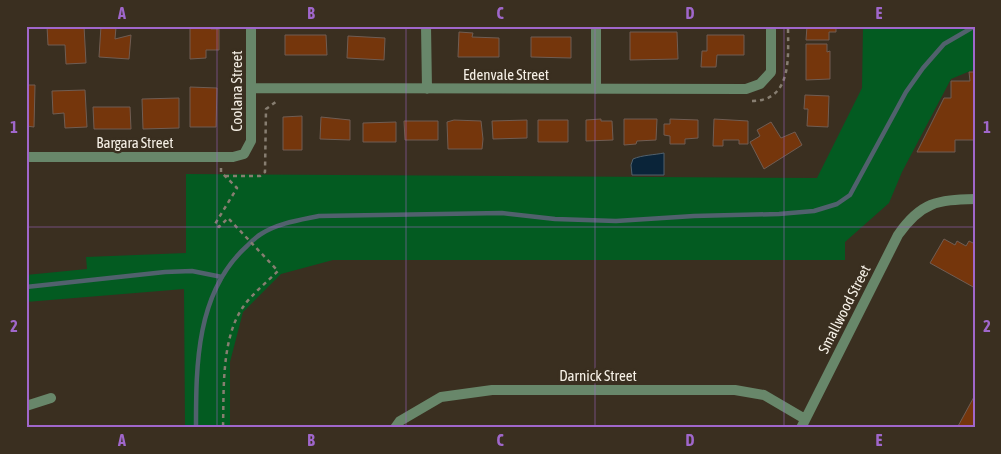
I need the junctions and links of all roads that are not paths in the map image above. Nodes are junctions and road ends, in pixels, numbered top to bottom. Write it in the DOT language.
graph roads {
  1 [pos="251,26"];
  2 [pos="426,26"];
  3 [pos="596,26"];
  4 [pos="771,26"];
  5 [pos="251,88"];
  6 [pos="426,89"];
  7 [pos="596,89"];
  8 [pos="244,154"];
  9 [pos="26,158"];
  10 [pos="975,198"];
  11 [pos="51,398"];
  12 [pos="26,406"];
  13 [pos="803,423"];
  14 [pos="395,428"];
  1 -- 5 [label="street, Coolana Street"];
  2 -- 6 [label="street"];
  3 -- 7 [label="street"];
  4 -- 7 [label="street, Edenvale Street"];
  5 -- 6 [label="street, Edenvale Street"];
  5 -- 8 [label="street, Coolana Street"];
  6 -- 7 [label="street, Edenvale Street"];
  8 -- 9 [label="street, Bargara Street"];
  10 -- 13 [label="street, Smallwood Street"];
  11 -- 12 [label="street"];
  13 -- 14 [label="street, Darnick Street"];
}
